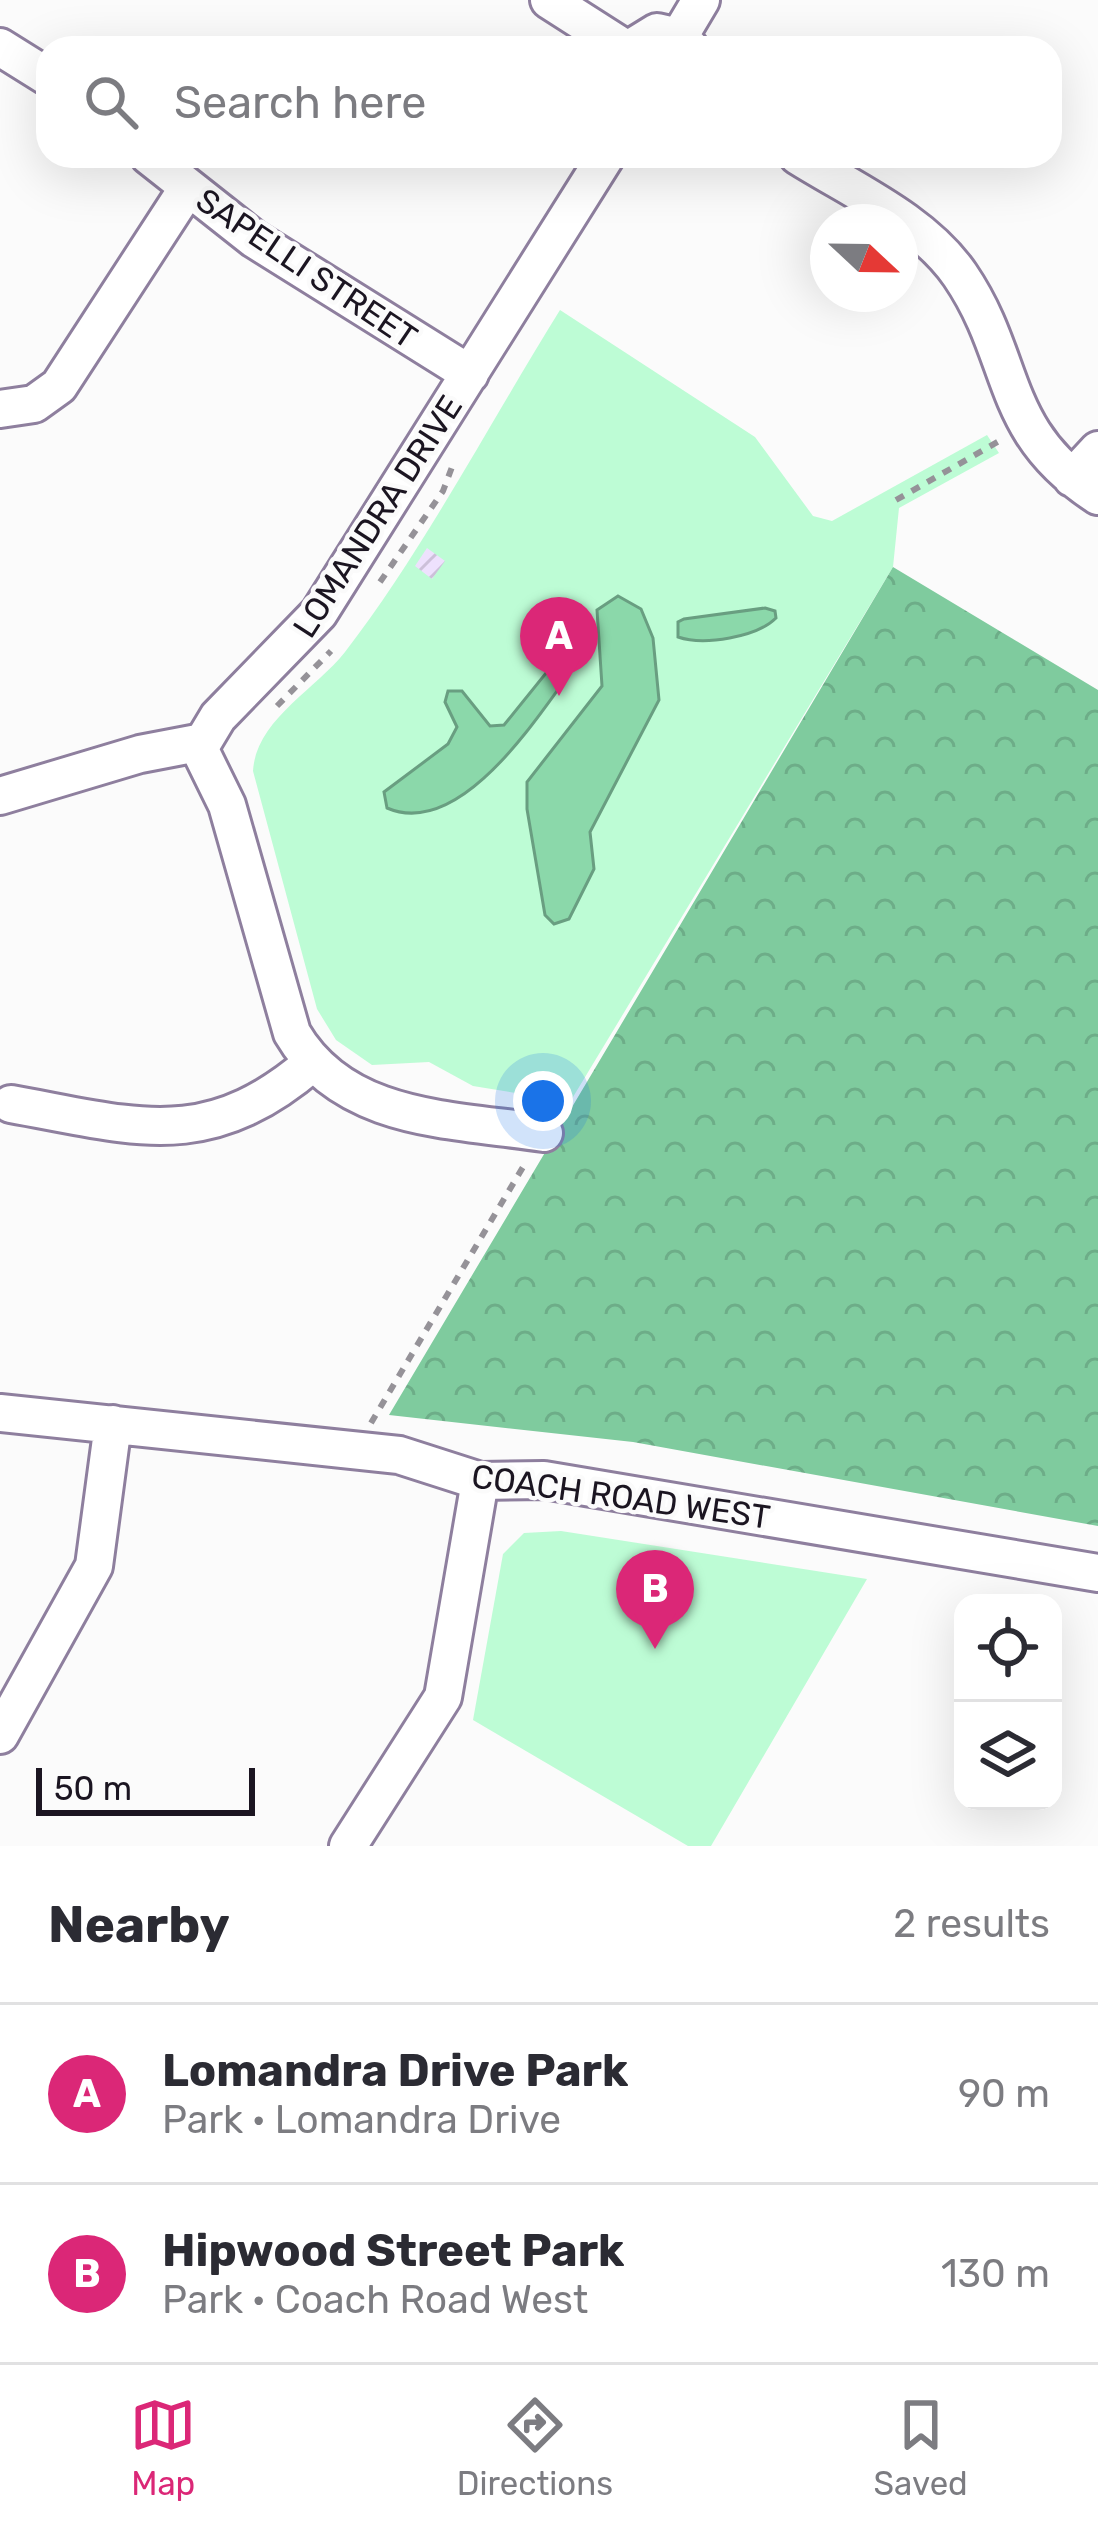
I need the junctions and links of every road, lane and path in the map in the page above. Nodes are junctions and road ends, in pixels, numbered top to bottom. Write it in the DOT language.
graph roads {
  1 [pos="549,0"];
  2 [pos="701,0"];
  3 [pos="608,36"];
  4 [pos="688,36"];
  5 [pos="0,47"];
  6 [pos="36,70"];
  7 [pos="162,168"];
  8 [pos="599,168"];
  9 [pos="817,168"];
  10 [pos="187,189"];
  11 [pos="470,374"];
  12 [pos="0,409"];
  13 [pos="1001,440"];
  14 [pos="1098,450"];
  15 [pos="454,461"];
  16 [pos="1085,487"];
  17 [pos="896,500"];
  18 [pos="370,597"];
  19 [pos="337,643"];
  20 [pos="267,712"];
  21 [pos="198,746"];
  22 [pos="0,796"];
  23 [pos="311,1064"];
  24 [pos="11,1104"];
  25 [pos="544,1133"];
  26 [pos="0,1413"];
  27 [pos="370,1423"];
  28 [pos="112,1424"];
  29 [pos="480,1481"];
  30 [pos="1098,1573"];
  31 [pos="0,1736"];
  32 [pos="356,1843"];
  1 -- 3 [label="street"];
  2 -- 4 [label="street"];
  5 -- 6 [label="street"];
  7 -- 10 [label="street, SAPELLI STREET"];
  8 -- 11 [label="street, LOMANDRA DRIVE"];
  9 -- 16 [label="street"];
  10 -- 11 [label="street, SAPELLI STREET"];
  10 -- 12 [label="street"];
  11 -- 21 [label="street, LOMANDRA DRIVE"];
  13 -- 17 [label="path"];
  14 -- 16 [label="street"];
  15 -- 18 [label="path"];
  19 -- 20 [label="path"];
  21 -- 22 [label="street"];
  21 -- 23 [label="street"];
  23 -- 24 [label="street"];
  23 -- 25 [label="street"];
  25 -- 27 [label="path"];
  26 -- 28 [label="street, COACH ROAD WEST"];
  28 -- 29 [label="street, COACH ROAD WEST"];
  28 -- 31 [label="street"];
  29 -- 30 [label="street, COACH ROAD WEST"];
  29 -- 32 [label="street"];
}
